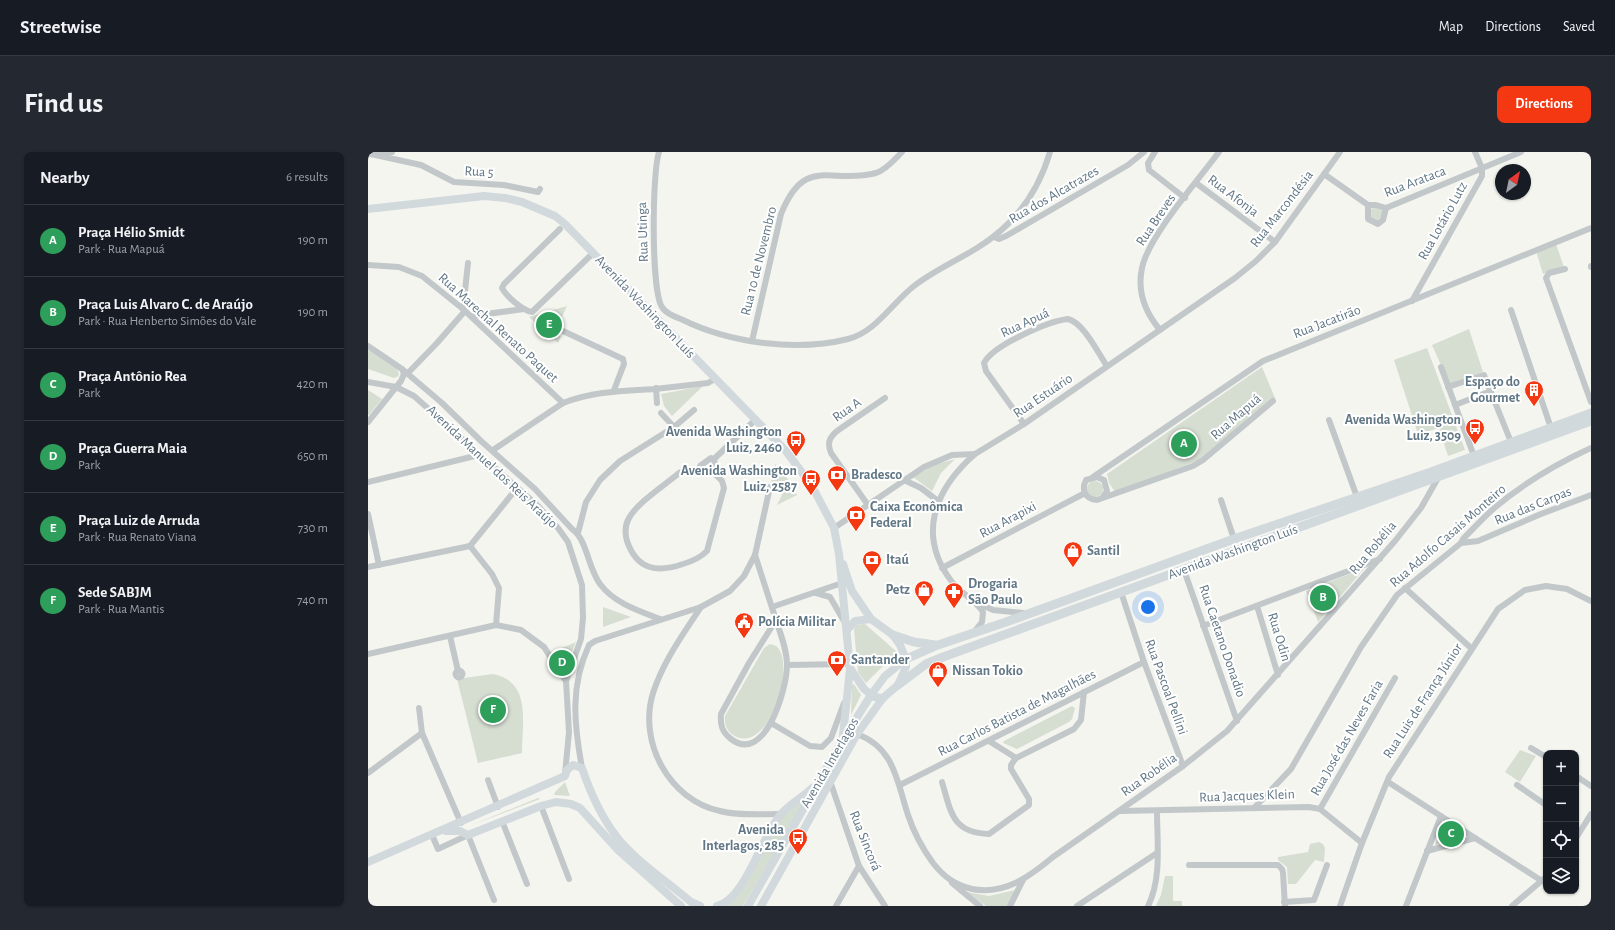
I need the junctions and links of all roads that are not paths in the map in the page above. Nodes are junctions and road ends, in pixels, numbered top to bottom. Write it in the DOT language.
graph roads {
  1 [pos="392,152"];
  2 [pos="659,152"];
  3 [pos="902,152"];
  4 [pos="1050,152"];
  5 [pos="1144,152"];
  6 [pos="1155,152"];
  7 [pos="1219,152"];
  8 [pos="1340,152"];
  9 [pos="1475,152"];
  10 [pos="1520,152"];
  11 [pos="369,154"];
  12 [pos="1482,168"];
  13 [pos="1324,174"];
  14 [pos="1196,183"];
  15 [pos="540,189"];
  16 [pos="1184,198"];
  17 [pos="1368,205"];
  18 [pos="1386,208"];
  19 [pos="368,209"];
  20 [pos="1591,228"];
  21 [pos="560,229"];
  22 [pos="994,237"];
  23 [pos="1275,242"];
  24 [pos="590,256"];
  25 [pos="1254,260"];
  26 [pos="468,263"];
  27 [pos="368,265"];
  28 [pos="1566,269"];
  29 [pos="1412,301"];
  30 [pos="524,309"];
  31 [pos="464,310"];
  32 [pos="664,310"];
  33 [pos="1511,310"];
  34 [pos="471,316"];
  35 [pos="1160,330"];
  36 [pos="563,331"];
  37 [pos="752,341"];
  38 [pos="368,346"];
  39 [pos="1107,366"];
  40 [pos="1441,366"];
  41 [pos="402,368"];
  42 [pos="408,373"];
  43 [pos="715,380"];
  44 [pos="368,382"];
  45 [pos="396,387"];
  46 [pos="1448,387"];
  47 [pos="656,388"];
  48 [pos="614,390"];
  49 [pos="1491,391"];
  50 [pos="885,398"];
  51 [pos="1273,401"];
  52 [pos="1591,402"];
  53 [pos="563,403"];
  54 [pos="657,404"];
  55 [pos="1455,405"];
  56 [pos="694,410"];
  57 [pos="661,413"];
  58 [pos="1591,413"];
  59 [pos="755,420"];
  60 [pos="1329,420"];
  61 [pos="1591,421"];
  62 [pos="368,422"];
  63 [pos="1024,424"];
  64 [pos="674,426"];
  65 [pos="1551,428"];
  66 [pos="1511,442"];
  67 [pos="1591,448"];
  68 [pos="493,450"];
  69 [pos="975,454"];
  70 [pos="479,455"];
  71 [pos="1474,456"];
  72 [pos="714,459"];
  73 [pos="710,469"];
  74 [pos="698,470"];
  75 [pos="1093,477"];
  76 [pos="1438,478"];
  77 [pos="904,480"];
  78 [pos="368,482"];
  79 [pos="770,487"];
  80 [pos="517,488"];
  81 [pos="1085,493"];
  82 [pos="1591,495"];
  83 [pos="1103,497"];
  84 [pos="1357,497"];
  85 [pos="1221,500"];
  86 [pos="938,501"];
  87 [pos="868,505"];
  88 [pos="368,514"];
  89 [pos="834,528"];
  90 [pos="578,533"];
  91 [pos="1234,539"];
  92 [pos="1461,543"];
  93 [pos="470,546"];
  94 [pos="840,554"];
  95 [pos="755,555"];
  96 [pos="1380,559"];
  97 [pos="379,565"];
  98 [pos="368,568"];
  99 [pos="942,568"];
  100 [pos="1184,570"];
  101 [pos="842,583"];
  102 [pos="1405,588"];
  103 [pos="1121,592"];
  104 [pos="814,593"];
  105 [pos="970,598"];
  106 [pos="1591,602"];
  107 [pos="1257,606"];
  108 [pos="701,607"];
  109 [pos="772,607"];
  110 [pos="1032,613"];
  111 [pos="660,619"];
  112 [pos="870,619"];
  113 [pos="776,620"];
  114 [pos="496,626"];
  115 [pos="1204,626"];
  116 [pos="846,628"];
  117 [pos="972,633"];
  118 [pos="893,635"];
  119 [pos="450,636"];
  120 [pos="938,645"];
  121 [pos="1471,648"];
  122 [pos="368,654"];
  123 [pos="906,659"];
  124 [pos="1144,662"];
  125 [pos="787,665"];
  126 [pos="850,666"];
  127 [pos="458,671"];
  128 [pos="1278,675"];
  129 [pos="1395,678"];
  130 [pos="566,681"];
  131 [pos="575,685"];
  132 [pos="898,685"];
  133 [pos="1084,692"];
  134 [pos="871,695"];
  135 [pos="847,698"];
  136 [pos="883,698"];
  137 [pos="419,708"];
  138 [pos="1237,721"];
  139 [pos="771,723"];
  140 [pos="422,733"];
  141 [pos="857,734"];
  142 [pos="842,741"];
  143 [pos="989,741"];
  144 [pos="1531,748"];
  145 [pos="1543,755"];
  146 [pos="1016,758"];
  147 [pos="1183,766"];
  148 [pos="582,768"];
  149 [pos="368,773"];
  150 [pos="565,776"];
  151 [pos="1579,778"];
  152 [pos="488,780"];
  153 [pos="820,780"];
  154 [pos="830,781"];
  155 [pos="942,782"];
  156 [pos="1388,782"];
  157 [pos="900,785"];
  158 [pos="1518,785"];
  159 [pos="1591,786"];
  160 [pos="1543,803"];
  161 [pos="541,806"];
  162 [pos="498,807"];
  163 [pos="1254,808"];
  164 [pos="1320,809"];
  165 [pos="1120,811"];
  166 [pos="1157,811"];
  167 [pos="781,814"];
  168 [pos="1591,814"];
  169 [pos="1441,816"];
  170 [pos="471,818"];
  171 [pos="502,821"];
  172 [pos="461,823"];
  173 [pos="1579,827"];
  174 [pos="1582,829"];
  175 [pos="442,831"];
  176 [pos="1579,834"];
  177 [pos="432,835"];
  178 [pos="468,835"];
  179 [pos="1475,838"];
  180 [pos="1362,843"];
  181 [pos="621,847"];
  182 [pos="1427,851"];
  183 [pos="1157,854"];
  184 [pos="368,862"];
  185 [pos="1190,865"];
  186 [pos="1327,865"];
  187 [pos="859,866"];
  188 [pos="1543,878"];
  189 [pos="569,879"];
  190 [pos="1024,879"];
  191 [pos="1543,880"];
  192 [pos="949,881"];
  193 [pos="527,884"];
  194 [pos="494,900"];
  195 [pos="1284,904"];
  196 [pos="681,906"];
  197 [pos="700,906"];
  198 [pos="717,906"];
  199 [pos="748,906"];
  200 [pos="761,906"];
  201 [pos="836,906"];
  202 [pos="885,906"];
  203 [pos="980,906"];
  204 [pos="1010,906"];
  205 [pos="1077,906"];
  206 [pos="1148,906"];
  207 [pos="1340,906"];
  208 [pos="1406,906"];
  209 [pos="1512,906"];
  1 -- 11 [label="street"];
  2 -- 32 [label="street, Rua Utinga"];
  3 -- 37 [label="street, Rua 10 de Novembro"];
  4 -- 22 [label="street, Rua dos Alcatrazes"];
  5 -- 22 [label="street, Rua dos Alcatrazes"];
  6 -- 16 [label="street"];
  7 -- 14 [label="street, Rua Breves"];
  8 -- 13 [label="street, Rua Marcondésia"];
  9 -- 12 [label="street"];
  10 -- 12 [label="street, Rua Arataca"];
  11 -- 15 [label="street, Rua 5"];
  12 -- 18 [label="street, Rua Arataca"];
  12 -- 29 [label="street, Rua Lotário Lutz"];
  13 -- 17 [label="street, Rua Arataca"];
  13 -- 23 [label="street, Rua Marcondésia"];
  14 -- 16 [label="street, Rua Breves"];
  14 -- 23 [label="street, Rua Afonja"];
  16 -- 35 [label="street, Rua Breves"];
  17 -- 18 [label="street, Rua Arataca"];
  17 -- 18 [label="street"];
  19 -- 43 [label="main road, Avenida Washington Luís"];
  20 -- 29 [label="street, Rua Jacatirão"];
  21 -- 30 [label="street"];
  22 -- 37 [label="street, Rua dos Alcatrazes"];
  23 -- 25 [label="street, Rua Marcondésia"];
  24 -- 30 [label="street"];
  25 -- 35 [label="street, Rua Estuário"];
  26 -- 31 [label="street"];
  27 -- 31 [label="street, Rua Marechal Renato Paquet"];
  28 -- 52 [label="street"];
  29 -- 75 [label="street, Rua Jacatirão"];
  30 -- 34 [label="street"];
  31 -- 34 [label="street, Rua Marechal Renato Paquet"];
  31 -- 42 [label="street"];
  32 -- 37 [label="street, Rua dos Alcatrazes"];
  33 -- 65 [label="street"];
  34 -- 53 [label="street, Rua Marechal Renato Paquet"];
  35 -- 39 [label="street, Rua Estuário"];
  36 -- 48 [label="street"];
  38 -- 41 [label="street, Avenida Manuel dos Reis Araújo"];
  39 -- 63 [label="street, Rua Estuário"];
  39 -- 63 [label="street, Rua Apuá"];
  40 -- 46 [label="street"];
  41 -- 42 [label="street, Avenida Manuel dos Reis Araújo"];
  41 -- 45 [label="street"];
  42 -- 68 [label="street, Avenida Manuel dos Reis Araújo"];
  43 -- 47 [label="street"];
  43 -- 59 [label="main road, Avenida Washington Luís"];
  44 -- 45 [label="street, Avenida Manuel dos Reis Araújo"];
  45 -- 62 [label="street"];
  45 -- 70 [label="street, Avenida Manuel dos Reis Araújo"];
  46 -- 49 [label="street"];
  46 -- 55 [label="street"];
  47 -- 48 [label="street"];
  47 -- 54 [label="street"];
  48 -- 53 [label="street"];
  49 -- 55 [label="street"];
  49 -- 66 [label="street"];
  50 -- 87 [label="street, Rua A"];
  51 -- 83 [label="street, Rua Mapuá"];
  53 -- 68 [label="street"];
  55 -- 71 [label="street"];
  56 -- 64 [label="street"];
  57 -- 64 [label="street"];
  58 -- 65 [label="highway, Avenida Washington Luís"];
  59 -- 72 [label="street"];
  59 -- 89 [label="main road, Avenida Washington Luís"];
  60 -- 84 [label="street"];
  61 -- 76 [label="highway, Avenida Washington Luís"];
  63 -- 69 [label="street, Rua Estuário"];
  64 -- 90 [label="street"];
  65 -- 66 [label="highway, Avenida Washington Luís"];
  66 -- 71 [label="highway, Avenida Washington Luís"];
  67 -- 92 [label="street, Rua Adolfo Casais Monteiro"];
  68 -- 90 [label="street, Avenida Manuel dos Reis Araújo"];
  69 -- 77 [label="street, Rua Estuário"];
  69 -- 86 [label="street"];
  70 -- 78 [label="street"];
  70 -- 80 [label="street, Avenida Manuel dos Reis Araújo"];
  71 -- 84 [label="highway, Avenida Washington Luís"];
  72 -- 73 [label="street"];
  72 -- 74 [label="street"];
  73 -- 74 [label="street"];
  73 -- 74 [label="street"];
  75 -- 81 [label="street"];
  75 -- 83 [label="street"];
  76 -- 96 [label="street, Rua Robélia"];
  76 -- 100 [label="highway, Avenida Washington Luís"];
  77 -- 86 [label="street"];
  77 -- 87 [label="street, Rua Estuário"];
  79 -- 95 [label="street"];
  80 -- 93 [label="street"];
  80 -- 130 [label="street, Avenida Manuel dos Reis Araújo"];
  81 -- 83 [label="street"];
  81 -- 99 [label="street, Rua Arapixi"];
  82 -- 92 [label="street, Rua das Carpas"];
  84 -- 91 [label="highway, Avenida Washington Luís"];
  85 -- 91 [label="street"];
  86 -- 99 [label="street"];
  87 -- 89 [label="street, Rua Estuário"];
  88 -- 97 [label="street"];
  89 -- 94 [label="main road, Avenida Washington Luís"];
  90 -- 111 [label="street, Avenida Manuel dos Reis Araújo"];
  91 -- 110 [label="highway, Avenida Washington Luís"];
  92 -- 102 [label="street, Rua Adolfo Casais Monteiro"];
  93 -- 97 [label="street"];
  93 -- 114 [label="street"];
  94 -- 101 [label="main road, Avenida Washington Luís"];
  94 -- 112 [label="main road, Avenida Washington Luís"];
  95 -- 108 [label="street"];
  95 -- 109 [label="street"];
  96 -- 107 [label="street"];
  96 -- 128 [label="street, Rua Robélia"];
  97 -- 98 [label="street"];
  99 -- 105 [label="street"];
  100 -- 103 [label="highway, Avenida Washington Luís"];
  100 -- 115 [label="street, Rua Caetano Donadio"];
  101 -- 104 [label="street"];
  101 -- 116 [label="main road, Avenida Washington Luís"];
  102 -- 121 [label="street"];
  102 -- 163 [label="street, Rua Adolfo Casais Monteiro"];
  103 -- 124 [label="street, Rua Pascoal Pellini"];
  103 -- 132 [label="highway, Avenida Washington Luís"];
  104 -- 109 [label="street"];
  104 -- 116 [label="street"];
  105 -- 110 [label="street"];
  105 -- 117 [label="street"];
  106 -- 121 [label="street, Rua Luis de França Júnior"];
  107 -- 115 [label="street"];
  107 -- 128 [label="street, Rua Odin"];
  108 -- 111 [label="street"];
  108 -- 167 [label="street"];
  109 -- 113 [label="street"];
  110 -- 117 [label="highway, Avenida Washington Luís"];
  111 -- 131 [label="street"];
  112 -- 116 [label="main road"];
  112 -- 118 [label="main road, Avenida Washington Luís"];
  113 -- 125 [label="street"];
  113 -- 139 [label="street"];
  114 -- 119 [label="street"];
  114 -- 130 [label="street"];
  115 -- 138 [label="street, Rua Caetano Donadio"];
  116 -- 126 [label="main road, Avenida Washington Luís"];
  117 -- 120 [label="highway, Avenida Washington Luís"];
  118 -- 120 [label="highway"];
  118 -- 123 [label="main road"];
  119 -- 122 [label="street"];
  119 -- 127 [label="street"];
  120 -- 123 [label="highway, Avenida Interlagos"];
  121 -- 156 [label="street, Rua Luis de França Júnior"];
  123 -- 132 [label="main road"];
  123 -- 134 [label="main road, Avenida Interlagos"];
  124 -- 133 [label="street, Rua Carlos Batista de Magalhães"];
  124 -- 147 [label="street, Rua Pascoal Pellini"];
  125 -- 126 [label="street"];
  125 -- 139 [label="street"];
  126 -- 134 [label="main road, Avenida Washington Luís"];
  126 -- 135 [label="main road"];
  128 -- 138 [label="street, Rua Robélia"];
  129 -- 164 [label="street, Rua José das Neves Faria"];
  130 -- 131 [label="street"];
  130 -- 150 [label="street, Avenida Manuel dos Reis Araújo"];
  131 -- 148 [label="street"];
  132 -- 136 [label="main road, Avenida Washington Luís"];
  133 -- 143 [label="street, Rua Carlos Batista de Magalhães"];
  133 -- 146 [label="street"];
  134 -- 136 [label="main road"];
  134 -- 142 [label="main road, Avenida Interlagos"];
  135 -- 139 [label="street"];
  135 -- 142 [label="main road"];
  136 -- 141 [label="main road, Avenida Interlagos"];
  137 -- 140 [label="street"];
  138 -- 147 [label="street, Rua Robélia"];
  140 -- 149 [label="street"];
  140 -- 172 [label="street"];
  141 -- 154 [label="main road, Avenida Interlagos"];
  141 -- 157 [label="street"];
  142 -- 153 [label="main road, Avenida Interlagos"];
  143 -- 146 [label="street"];
  143 -- 157 [label="street, Rua Carlos Batista de Magalhães"];
  144 -- 145 [label="street"];
  146 -- 155 [label="street"];
  147 -- 165 [label="street, Rua Robélia"];
  148 -- 150 [label="main road"];
  148 -- 181 [label="main road"];
  150 -- 162 [label="main road"];
  151 -- 159 [label="street"];
  152 -- 162 [label="street"];
  153 -- 167 [label="main road"];
  153 -- 199 [label="main road, Avenida Interlagos"];
  154 -- 187 [label="street, Rua Sincorá"];
  154 -- 200 [label="main road, Avenida Interlagos"];
  156 -- 169 [label="street"];
  156 -- 180 [label="street, Rua Luis de França Júnior"];
  157 -- 192 [label="street"];
  158 -- 160 [label="street"];
  161 -- 171 [label="main road"];
  161 -- 181 [label="main road"];
  161 -- 189 [label="street"];
  162 -- 170 [label="main road"];
  163 -- 164 [label="street, Rua Jacques Klein"];
  163 -- 166 [label="street, Rua Jacques Klein"];
  164 -- 180 [label="street"];
  165 -- 166 [label="street, Rua Jacques Klein"];
  165 -- 190 [label="street, Rua Robélia"];
  166 -- 183 [label="street"];
  167 -- 198 [label="main road"];
  168 -- 174 [label="street"];
  169 -- 179 [label="street"];
  169 -- 182 [label="street"];
  170 -- 172 [label="main road"];
  170 -- 178 [label="main road"];
  171 -- 178 [label="main road"];
  171 -- 193 [label="street"];
  172 -- 175 [label="main road"];
  173 -- 174 [label="street"];
  174 -- 176 [label="street"];
  175 -- 177 [label="main road"];
  175 -- 178 [label="main road"];
  177 -- 178 [label="street"];
  177 -- 184 [label="main road"];
  178 -- 194 [label="street"];
  179 -- 182 [label="street"];
  179 -- 188 [label="street"];
  180 -- 207 [label="street, Rua Luis de França Júnior"];
  181 -- 196 [label="main road"];
  181 -- 197 [label="main road"];
  182 -- 208 [label="street"];
  183 -- 205 [label="street"];
  183 -- 206 [label="street"];
  185 -- 195 [label="street"];
  186 -- 195 [label="street"];
  187 -- 201 [label="street"];
  187 -- 202 [label="street, Rua Sincorá"];
  190 -- 192 [label="street, Rua Robélia"];
  190 -- 204 [label="street"];
  191 -- 209 [label="street"];
  192 -- 203 [label="street"];
}
